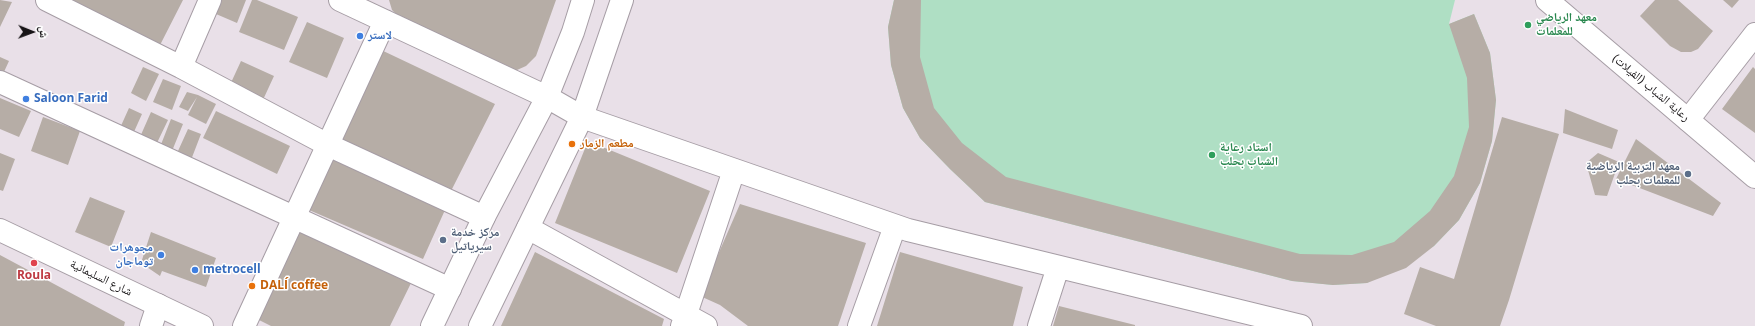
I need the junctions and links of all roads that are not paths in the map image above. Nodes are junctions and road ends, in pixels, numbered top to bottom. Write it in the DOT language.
graph roads {
  1 [pos="47,0"];
  2 [pos="210,0"];
  3 [pos="583,0"];
  4 [pos="622,0"];
  5 [pos="1547,0"];
  6 [pos="349,2"];
  7 [pos="385,21"];
  8 [pos="1755,34"];
  9 [pos="181,67"];
  10 [pos="0,82"];
  11 [pos="547,97"];
  12 [pos="582,117"];
  13 [pos="1688,120"];
  14 [pos="328,145"];
  15 [pos="734,170"];
  16 [pos="1755,177"];
  17 [pos="295,217"];
  18 [pos="484,217"];
  19 [pos="894,226"];
  20 [pos="528,228"];
  21 [pos="0,230"];
  22 [pos="1058,267"];
  23 [pos="450,289"];
  24 [pos="158,305"];
  25 [pos="684,321"];
  26 [pos="1269,322"];
  27 [pos="151,326"];
  28 [pos="202,326"];
  29 [pos="244,326"];
  30 [pos="432,326"];
  31 [pos="480,326"];
  32 [pos="706,326"];
  33 [pos="859,326"];
  34 [pos="1039,326"];
  35 [pos="1301,326"];
  1 -- 9 [label="street"];
  2 -- 9 [label="street"];
  3 -- 11 [label="street"];
  4 -- 12 [label="street"];
  5 -- 13 [label="street, رعاية الشباب (الفيلات)"];
  6 -- 7 [label="street"];
  7 -- 11 [label="street"];
  7 -- 14 [label="street"];
  8 -- 13 [label="street"];
  9 -- 14 [label="street"];
  10 -- 17 [label="street"];
  11 -- 12 [label="street"];
  11 -- 18 [label="street"];
  12 -- 15 [label="street"];
  12 -- 20 [label="street"];
  13 -- 16 [label="street, رعاية الشباب (الفيلات)"];
  14 -- 17 [label="street"];
  14 -- 18 [label="street"];
  15 -- 19 [label="street"];
  15 -- 25 [label="street"];
  17 -- 23 [label="street"];
  17 -- 29 [label="street"];
  18 -- 23 [label="street"];
  19 -- 22 [label="street"];
  19 -- 33 [label="street"];
  20 -- 25 [label="street"];
  20 -- 31 [label="street"];
  21 -- 24 [label="street, شارع السليمانية"];
  22 -- 26 [label="street"];
  22 -- 34 [label="street"];
  23 -- 30 [label="street"];
  24 -- 27 [label="street"];
  24 -- 28 [label="street, شارع السليمانية"];
  25 -- 32 [label="street"];
  26 -- 35 [label="street"];
}
